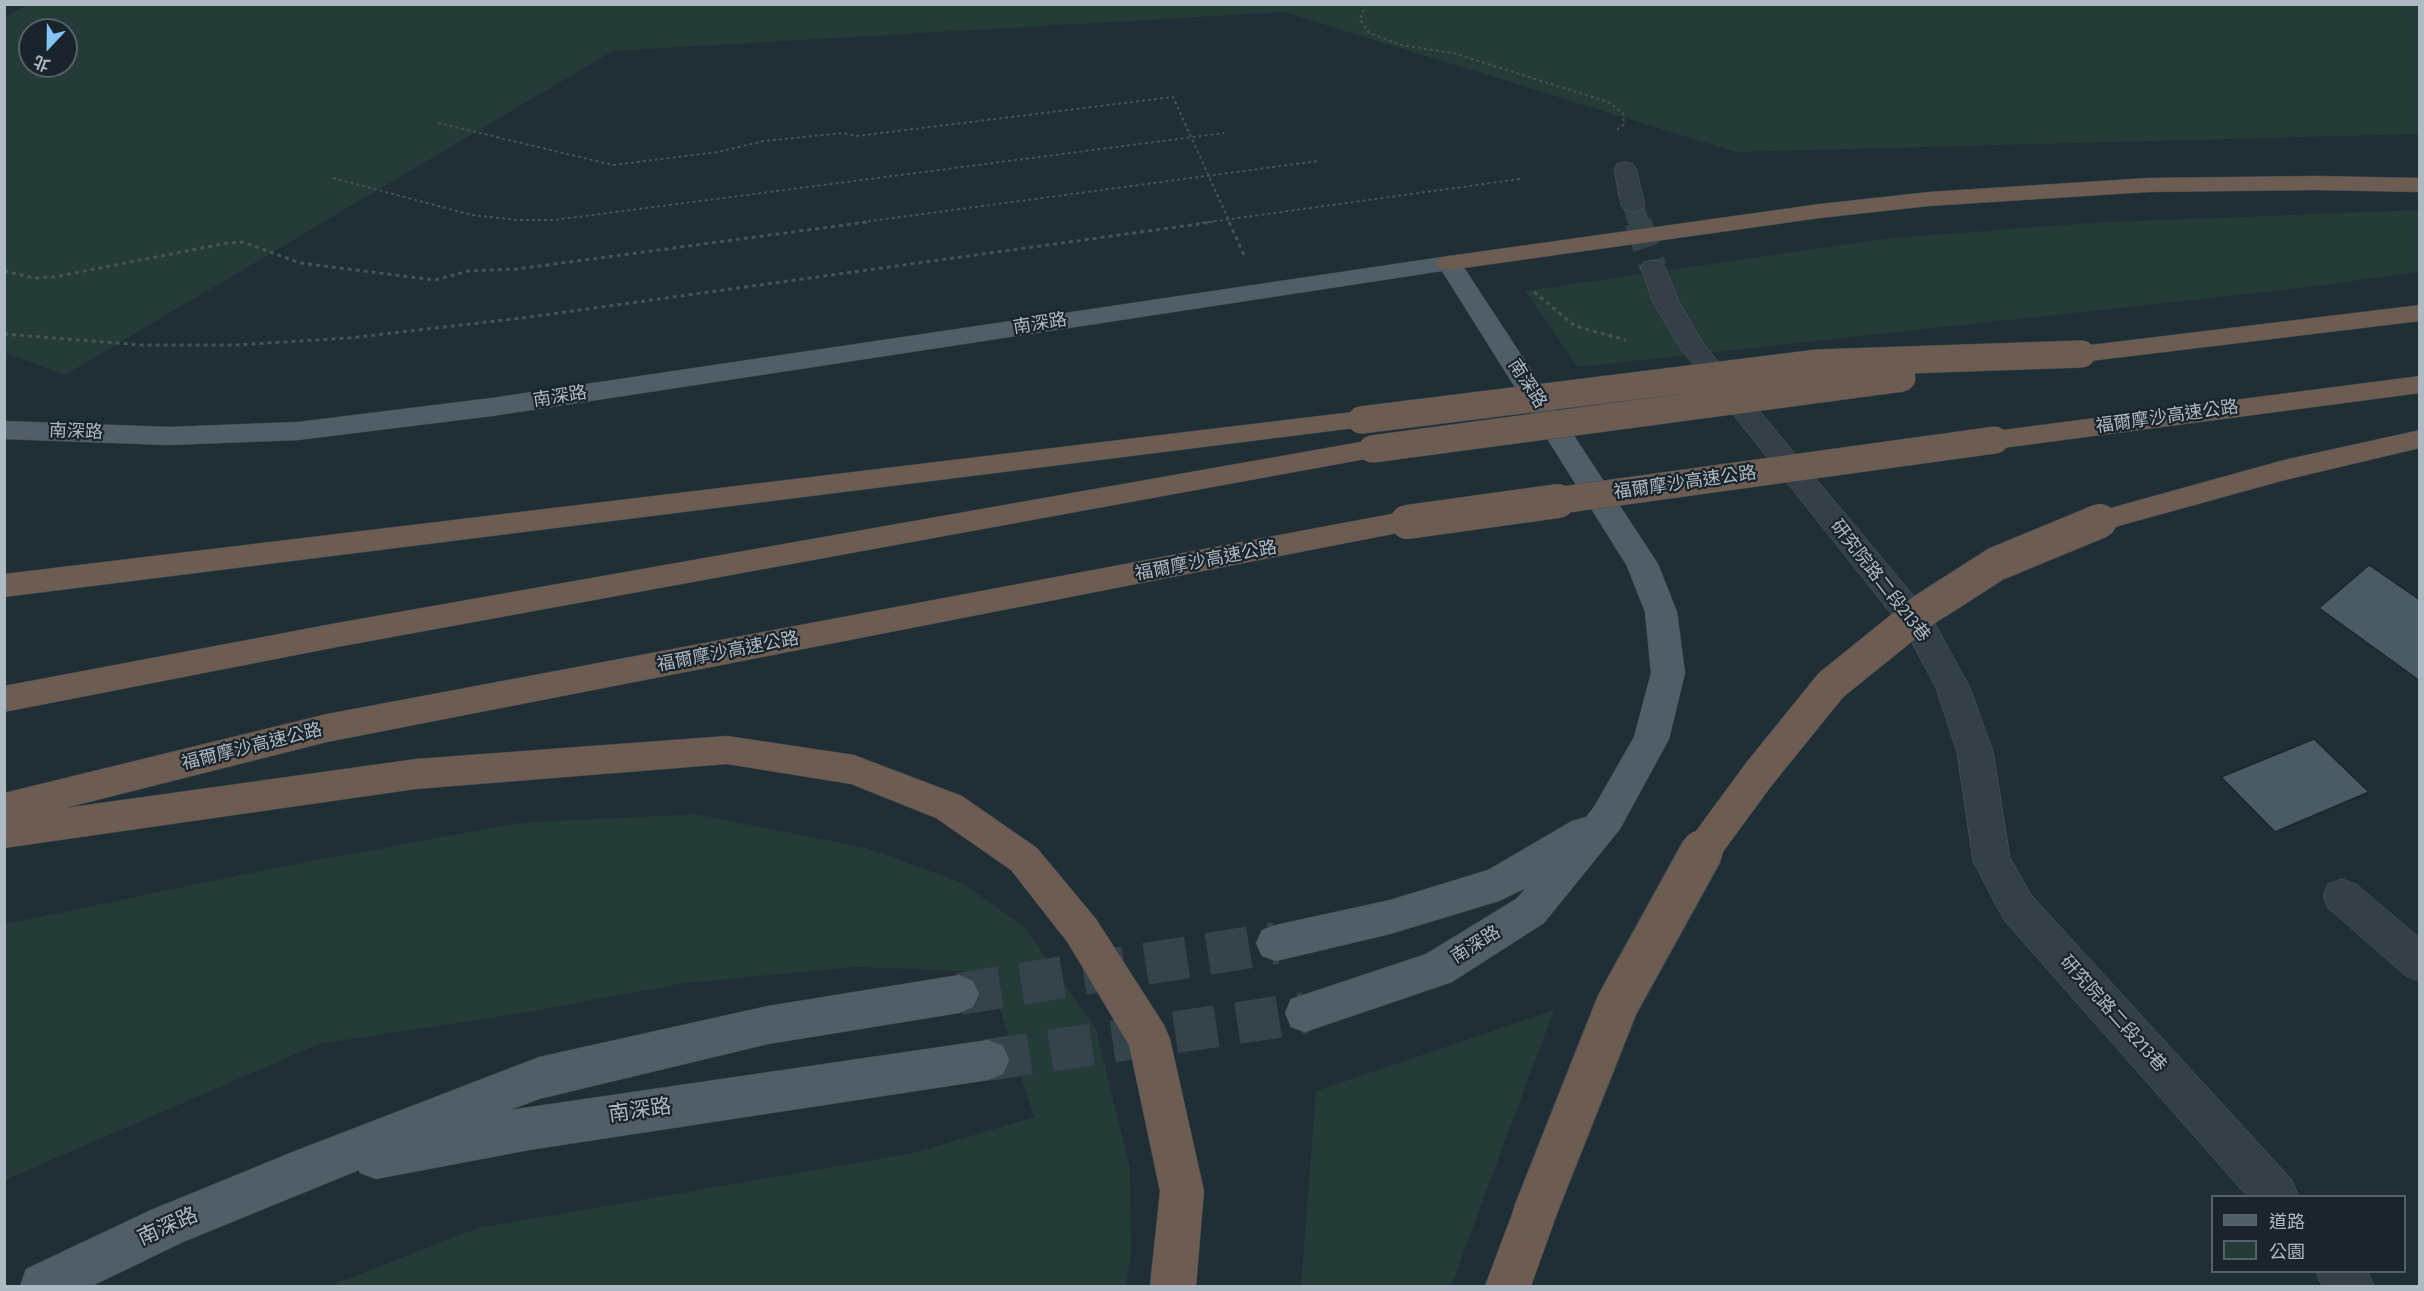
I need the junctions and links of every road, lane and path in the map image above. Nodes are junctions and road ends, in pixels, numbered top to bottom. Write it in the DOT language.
graph roads {
  1 [pos="1366,4"];
  2 [pos="438,123"];
  3 [pos="1224,134"];
  4 [pos="1191,138"];
  5 [pos="1318,161"];
  6 [pos="1625,169"];
  7 [pos="1209,176"];
  8 [pos="333,178"];
  9 [pos="1520,179"];
  10 [pos="2420,185"];
  11 [pos="1634,205"];
  12 [pos="1228,220"];
  13 [pos="1449,263"];
  14 [pos="1653,267"];
  15 [pos="4,271"];
  16 [pos="1527,286"];
  17 [pos="1261,291"];
  18 [pos="2420,312"];
  19 [pos="4,334"];
  20 [pos="1691,345"];
  21 [pos="2082,354"];
  22 [pos="2420,384"];
  23 [pos="4,430"];
  24 [pos="2420,439"];
  25 [pos="4,586"];
  26 [pos="4,699"];
  27 [pos="4,808"];
  28 [pos="1607,819"];
  29 [pos="4,832"];
  30 [pos="2342,896"];
  31 [pos="1276,943"];
  32 [pos="2420,963"];
  33 [pos="959,994"];
  34 [pos="1305,1013"];
  35 [pos="988,1060"];
  36 [pos="295,1173"];
  37 [pos="2274,1195"];
  38 [pos="2340,1273"];
  39 [pos="43,1287"];
  40 [pos="1173,1287"];
  41 [pos="1508,1287"];
  42 [pos="2351,1287"];
  1 -- 6 [label="path"];
  2 -- 4 [label="path"];
  3 -- 4 [label="path"];
  4 -- 7 [label="path"];
  4 -- 8 [label="path"];
  5 -- 7 [label="path"];
  6 -- 11 [label="lane"];
  7 -- 12 [label="path"];
  7 -- 15 [label="path"];
  9 -- 12 [label="path"];
  10 -- 13 [label="highway"];
  12 -- 17 [label="path"];
  12 -- 19 [label="path"];
  13 -- 17 [label="main road, 南深路"];
  13 -- 28 [label="main road, 南深路"];
  14 -- 20 [label="lane, 研究院路二段213巷"];
  16 -- 20 [label="path"];
  17 -- 23 [label="main road, 南深路"];
  18 -- 21 [label="highway"];
  20 -- 37 [label="lane, 研究院路二段213巷"];
  21 -- 25 [label="highway, bridge"];
  21 -- 26 [label="highway, bridge"];
  22 -- 27 [label="highway, 福爾摩沙高速公路, bridge"];
  24 -- 41 [label="highway, bridge"];
  28 -- 31 [label="main road"];
  28 -- 34 [label="main road, 南深路"];
  29 -- 40 [label="highway"];
  30 -- 32 [label="lane"];
  33 -- 36 [label="main road, 南深路"];
  35 -- 36 [label="main road, 南深路"];
  36 -- 39 [label="main road, 南深路"];
  38 -- 42 [label="lane"];
}
